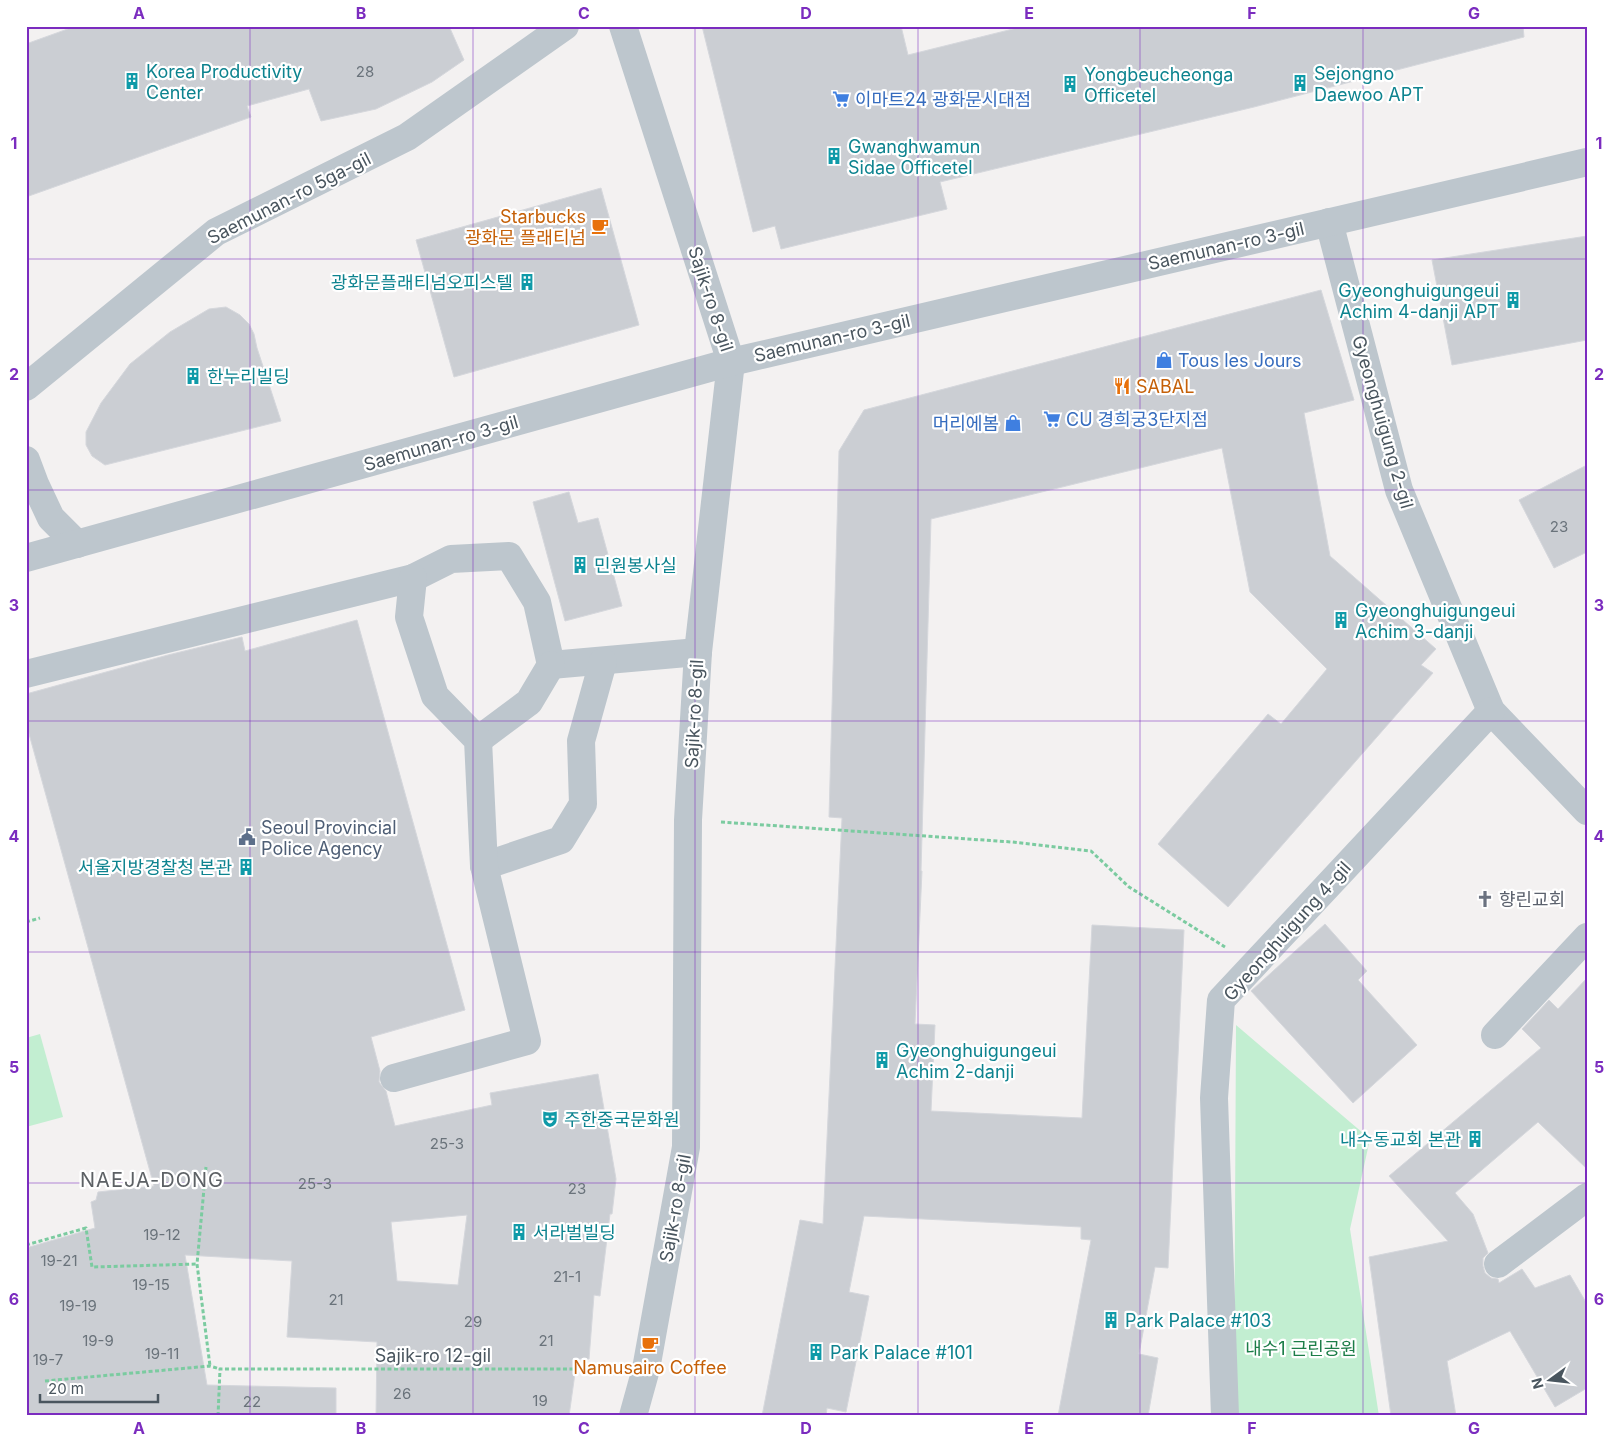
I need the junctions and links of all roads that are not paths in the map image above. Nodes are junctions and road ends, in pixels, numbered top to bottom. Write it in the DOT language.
graph roads {
  1 [pos="565,26"];
  2 [pos="623,26"];
  3 [pos="1587,162"];
  4 [pos="1329,222"];
  5 [pos="731,362"];
  6 [pos="26,387"];
  7 [pos="26,460"];
  8 [pos="77,544"];
  9 [pos="26,558"];
  10 [pos="413,578"];
  11 [pos="698,652"];
  12 [pos="603,662"];
  13 [pos="551,665"];
  14 [pos="26,674"];
  15 [pos="1491,711"];
  16 [pos="478,740"];
  17 [pos="1587,811"];
  18 [pos="484,866"];
  19 [pos="1587,937"];
  20 [pos="1495,1035"];
  21 [pos="394,1078"];
  22 [pos="1587,1197"];
  23 [pos="1498,1264"];
  24 [pos="634,1416"];
  25 [pos="1225,1416"];
  1 -- 6 [label="street, Saemunan-ro 5ga-gil"];
  2 -- 5 [label="street, Sajik-ro 8-gil"];
  3 -- 4 [label="street, Saemunan-ro 3-gil"];
  4 -- 5 [label="street, Saemunan-ro 3-gil"];
  4 -- 15 [label="street, Gyeonghuigung 2-gil"];
  5 -- 8 [label="street, Saemunan-ro 3-gil"];
  5 -- 11 [label="street, Sajik-ro 8-gil"];
  7 -- 8 [label="street"];
  8 -- 9 [label="street, Saemunan-ro 3-gil"];
  10 -- 13 [label="street"];
  10 -- 14 [label="street"];
  10 -- 16 [label="street"];
  11 -- 12 [label="street"];
  11 -- 24 [label="street, Sajik-ro 8-gil"];
  12 -- 13 [label="street"];
  12 -- 18 [label="street"];
  13 -- 16 [label="street"];
  15 -- 17 [label="street, Gyeonghuigung 2-gil"];
  15 -- 25 [label="street, Gyeonghuigung 4-gil"];
  16 -- 18 [label="street"];
  18 -- 21 [label="street"];
  19 -- 20 [label="street"];
  22 -- 23 [label="street"];
}
